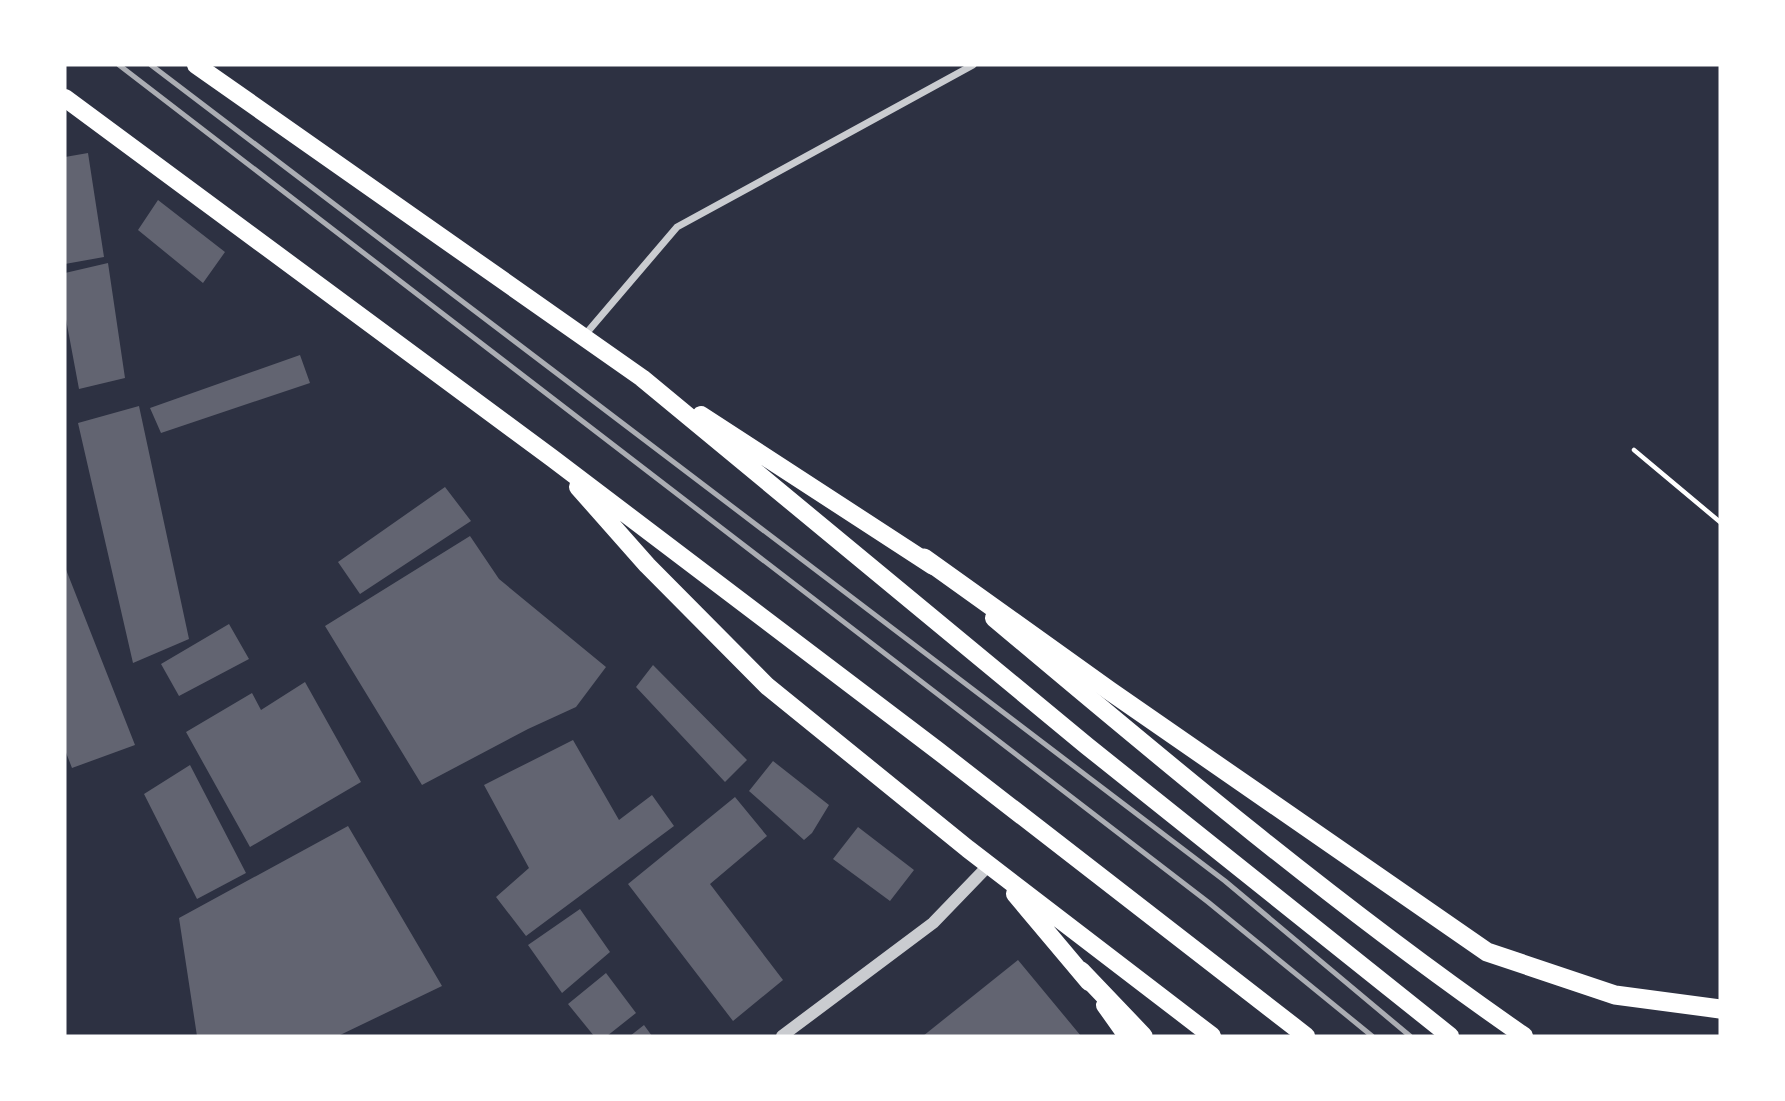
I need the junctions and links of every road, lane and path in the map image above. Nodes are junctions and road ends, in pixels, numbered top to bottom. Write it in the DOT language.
graph roads {
  1 [pos="196,65"];
  2 [pos="973,65"];
  3 [pos="65,98"];
  4 [pos="583,337"];
  5 [pos="642,378"];
  6 [pos="1634,450"];
  7 [pos="552,458"];
  8 [pos="1720,522"];
  9 [pos="924,558"];
  10 [pos="989,865"];
  11 [pos="1081,971"];
  12 [pos="1720,1009"];
  13 [pos="782,1036"];
  14 [pos="1126,1036"];
  15 [pos="1143,1036"];
  16 [pos="1212,1036"];
  17 [pos="1306,1036"];
  18 [pos="1450,1036"];
  19 [pos="1524,1036"];
  1 -- 4 [label="main road"];
  2 -- 4 [label="street"];
  3 -- 7 [label="main road"];
  4 -- 5 [label="main road"];
  5 -- 9 [label="main road"];
  5 -- 18 [label="main road"];
  6 -- 8 [label="path"];
  7 -- 10 [label="main road"];
  7 -- 17 [label="main road"];
  9 -- 12 [label="highway"];
  9 -- 19 [label="main road"];
  10 -- 11 [label="main road"];
  10 -- 13 [label="street"];
  10 -- 16 [label="main road"];
  11 -- 14 [label="main road"];
  11 -- 15 [label="highway"];
}
